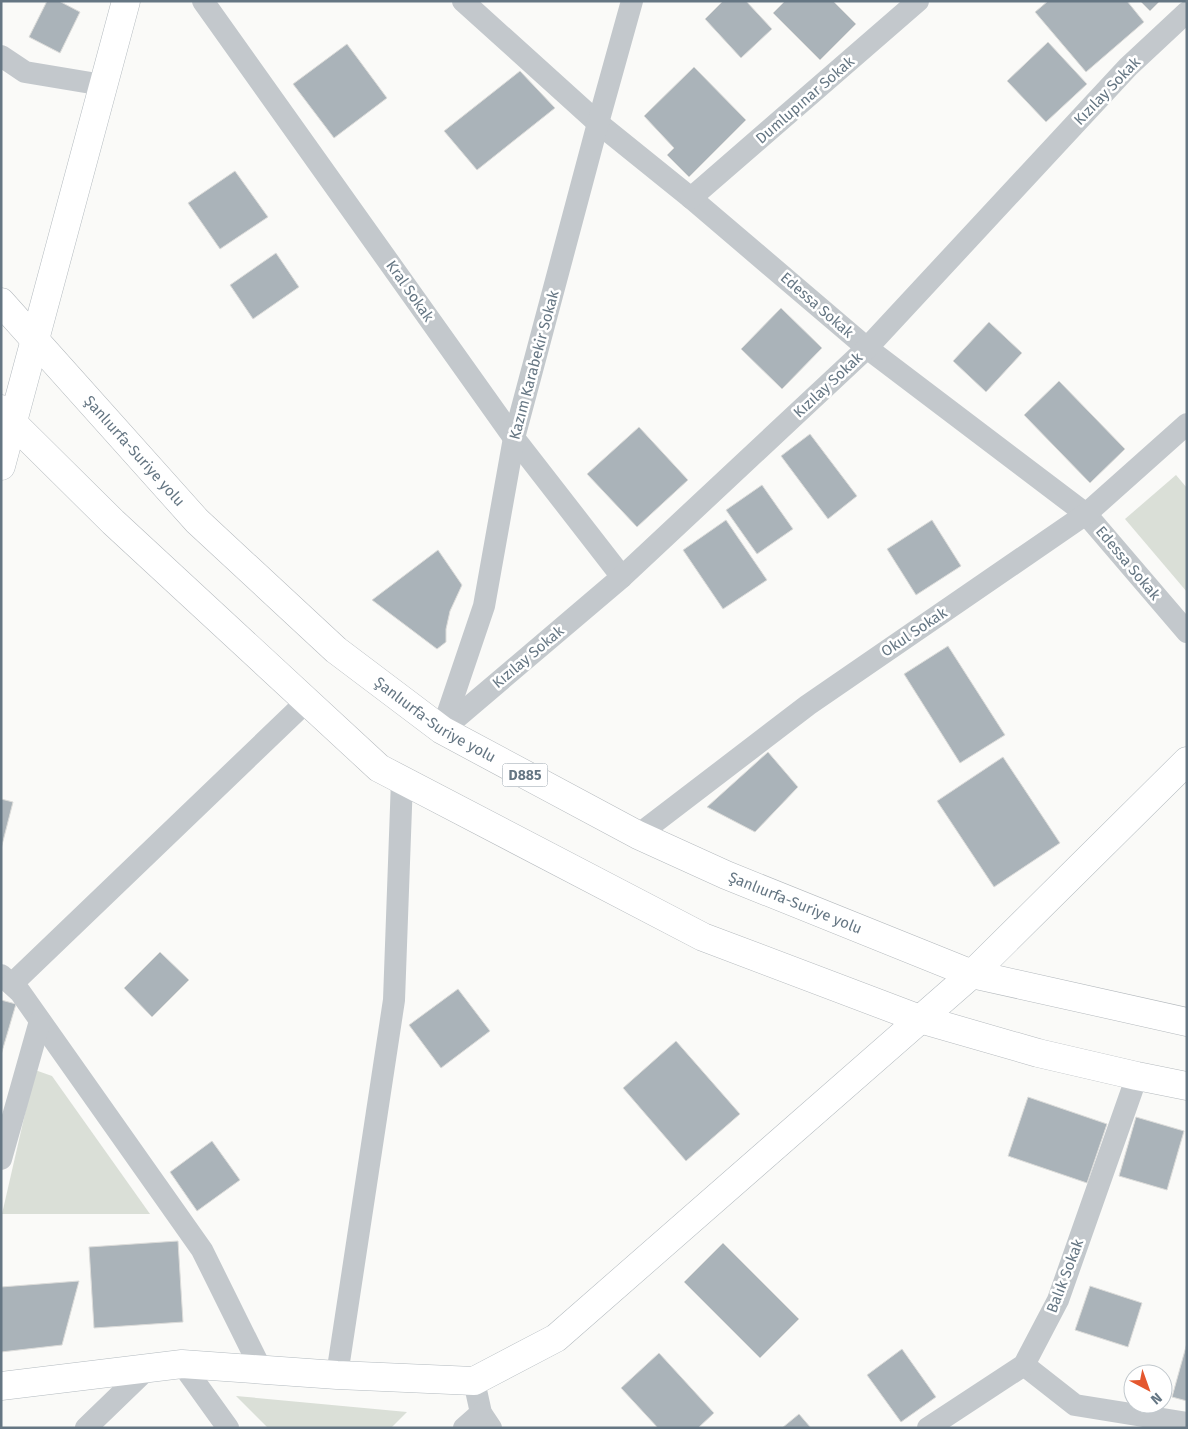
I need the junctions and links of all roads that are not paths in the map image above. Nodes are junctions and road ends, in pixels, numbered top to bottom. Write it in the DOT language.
graph roads {
  1 [pos="126,1"];
  2 [pos="203,1"];
  3 [pos="463,1"];
  4 [pos="632,1"];
  5 [pos="918,1"];
  6 [pos="1187,12"];
  7 [pos="1,56"];
  8 [pos="104,85"];
  9 [pos="598,123"];
  10 [pos="691,198"];
  11 [pos="1,302"];
  12 [pos="34,340"];
  13 [pos="867,348"];
  14 [pos="7,416"];
  15 [pos="1187,424"];
  16 [pos="514,438"];
  17 [pos="1,466"];
  18 [pos="1086,514"];
  19 [pos="622,577"];
  20 [pos="1187,632"];
  21 [pos="307,701"];
  22 [pos="442,730"];
  23 [pos="1187,761"];
  24 [pos="402,780"];
  25 [pos="638,835"];
  26 [pos="972,974"];
  27 [pos="7,980"];
  28 [pos="920,1019"];
  29 [pos="40,1021"];
  30 [pos="1187,1022"];
  31 [pos="1137,1076"];
  32 [pos="1187,1086"];
  33 [pos="1,1159"];
  34 [pos="182,1364"];
  35 [pos="1024,1365"];
  36 [pos="148,1368"];
  37 [pos="261,1370"];
  38 [pos="336,1375"];
  39 [pos="474,1381"];
  40 [pos="1,1386"];
  41 [pos="486,1420"];
  42 [pos="1187,1423"];
  43 [pos="86,1428"];
  44 [pos="228,1428"];
  45 [pos="464,1428"];
  46 [pos="928,1428"];
  1 -- 8 [label="main road"];
  2 -- 16 [label="street, Kral Sokak"];
  3 -- 9 [label="street, Edessa Sokak"];
  4 -- 9 [label="street, Kazım Karabekir Sokak"];
  5 -- 10 [label="street, Dumlupınar Sokak"];
  6 -- 13 [label="street, Kızılay Sokak"];
  7 -- 8 [label="street"];
  8 -- 12 [label="main road"];
  9 -- 10 [label="street, Edessa Sokak"];
  9 -- 16 [label="street, Kazım Karabekir Sokak"];
  10 -- 13 [label="street, Edessa Sokak"];
  11 -- 12 [label="main road, Şanlıurfa-Suriye yolu / D885"];
  12 -- 14 [label="main road"];
  12 -- 22 [label="main road, Şanlıurfa-Suriye yolu / D885"];
  13 -- 18 [label="street, Edessa Sokak"];
  13 -- 19 [label="street, Kızılay Sokak"];
  14 -- 17 [label="main road"];
  14 -- 21 [label="main road"];
  15 -- 18 [label="street, Okul Sokak"];
  16 -- 19 [label="street, Kral Sokak"];
  16 -- 22 [label="street, Kazım Karabekir Sokak"];
  18 -- 20 [label="street, Edessa Sokak"];
  18 -- 25 [label="street, Okul Sokak"];
  19 -- 22 [label="street, Kızılay Sokak"];
  21 -- 24 [label="main road"];
  21 -- 27 [label="street"];
  22 -- 25 [label="main road, Şanlıurfa-Suriye yolu / D885"];
  23 -- 26 [label="main road"];
  24 -- 28 [label="main road"];
  24 -- 38 [label="street"];
  25 -- 26 [label="main road, Şanlıurfa-Suriye yolu / D885"];
  26 -- 28 [label="main road"];
  26 -- 30 [label="main road, Şanlıurfa-Suriye yolu / D885"];
  27 -- 29 [label="street"];
  28 -- 31 [label="main road"];
  28 -- 39 [label="main road"];
  29 -- 33 [label="street"];
  29 -- 37 [label="street"];
  31 -- 32 [label="main road"];
  31 -- 35 [label="street, Balık Sokak"];
  34 -- 36 [label="main road"];
  34 -- 37 [label="main road"];
  34 -- 44 [label="street"];
  35 -- 42 [label="street"];
  35 -- 46 [label="street, Balık Sokak"];
  36 -- 40 [label="main road"];
  36 -- 43 [label="street"];
  37 -- 38 [label="main road"];
  38 -- 39 [label="main road"];
  39 -- 41 [label="street"];
  41 -- 45 [label="street"];
}
